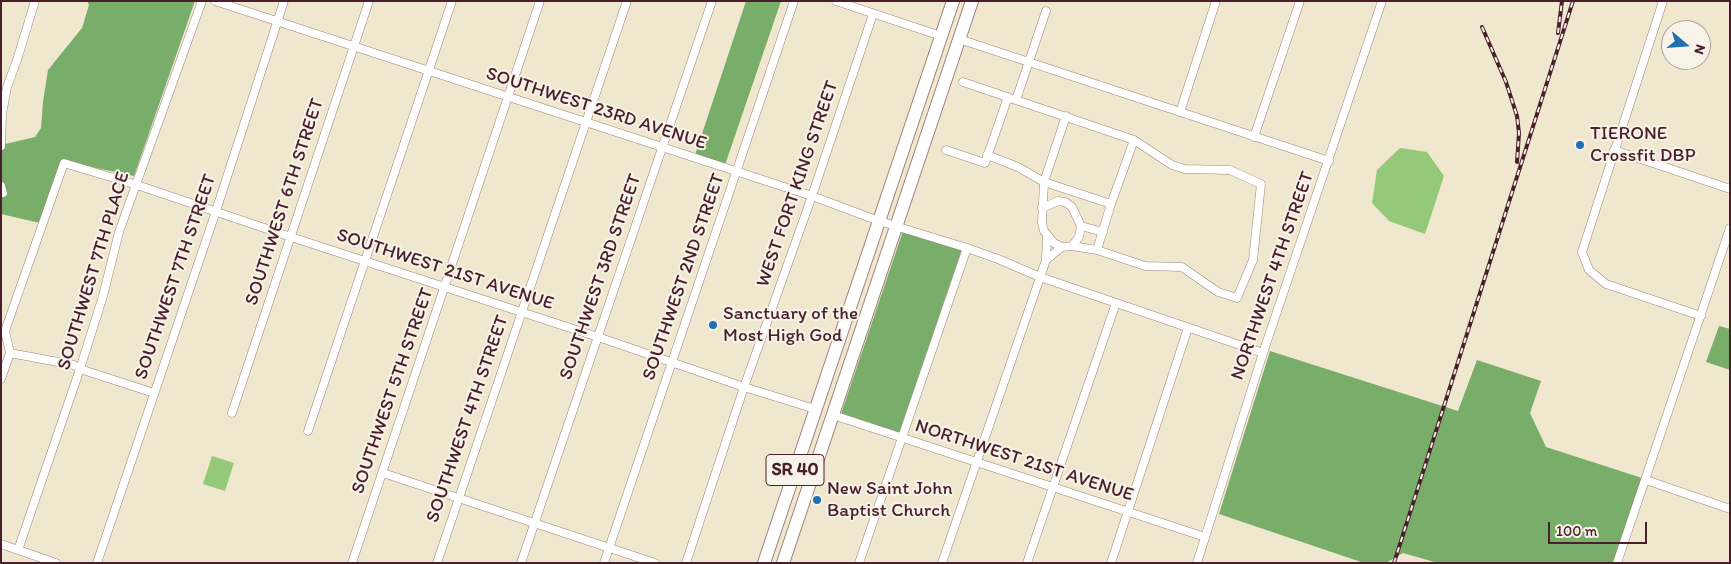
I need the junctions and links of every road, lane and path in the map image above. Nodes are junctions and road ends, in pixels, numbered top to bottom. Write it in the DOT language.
graph roads {
  1 [pos="35,1"];
  2 [pos="202,1"];
  3 [pos="215,1"];
  4 [pos="284,1"];
  5 [pos="369,1"];
  6 [pos="452,1"];
  7 [pos="540,1"];
  8 [pos="627,1"];
  9 [pos="712,1"];
  10 [pos="794,1"];
  11 [pos="836,1"];
  12 [pos="972,1"];
  13 [pos="1216,1"];
  14 [pos="1300,1"];
  15 [pos="1382,1"];
  16 [pos="1663,1"];
  17 [pos="952,4"];
  18 [pos="1046,11"];
  19 [pos="873,14"];
  20 [pos="277,21"];
  21 [pos="941,36"];
  22 [pos="960,39"];
  23 [pos="354,46"];
  24 [pos="1030,62"];
  25 [pos="428,71"];
  26 [pos="948,73"];
  27 [pos="963,82"];
  28 [pos="1008,97"];
  29 [pos="508,98"];
  30 [pos="1016,100"];
  31 [pos="1180,112"];
  32 [pos="1066,116"];
  33 [pos="585,123"];
  34 [pos="1254,137"];
  35 [pos="1134,140"];
  36 [pos="1,146"];
  37 [pos="662,148"];
  38 [pos="946,150"];
  39 [pos="1614,150"];
  40 [pos="987,155"];
  41 [pos="1329,161"];
  42 [pos="737,172"];
  43 [pos="1044,182"];
  44 [pos="137,185"];
  45 [pos="1730,190"];
  46 [pos="812,196"];
  47 [pos="1111,204"];
  48 [pos="1042,208"];
  49 [pos="216,211"];
  50 [pos="879,221"];
  51 [pos="896,226"];
  52 [pos="1081,226"];
  53 [pos="1730,228"];
  54 [pos="1103,232"];
  55 [pos="291,237"];
  56 [pos="1048,237"];
  57 [pos="1072,246"];
  58 [pos="1062,247"];
  59 [pos="967,248"];
  60 [pos="1097,250"];
  61 [pos="1046,260"];
  62 [pos="364,261"];
  63 [pos="1040,277"];
  64 [pos="445,287"];
  65 [pos="1116,303"];
  66 [pos="522,312"];
  67 [pos="1701,316"];
  68 [pos="1188,328"];
  69 [pos="842,329"];
  70 [pos="598,336"];
  71 [pos="10,353"];
  72 [pos="1263,353"];
  73 [pos="672,362"];
  74 [pos="80,369"];
  75 [pos="1,379"];
  76 [pos="744,387"];
  77 [pos="154,393"];
  78 [pos="815,409"];
  79 [pos="232,413"];
  80 [pos="833,415"];
  81 [pos="308,431"];
  82 [pos="902,438"];
  83 [pos="976,462"];
  84 [pos="383,473"];
  85 [pos="812,477"];
  86 [pos="1646,480"];
  87 [pos="1053,487"];
  88 [pos="458,499"];
  89 [pos="1730,509"];
  90 [pos="1128,512"];
  91 [pos="534,523"];
  92 [pos="1205,537"];
  93 [pos="1,544"];
  94 [pos="609,548"];
  95 [pos="18,550"];
  96 [pos="56,563"];
  97 [pos="97,563"];
  98 [pos="352,563"];
  99 [pos="437,563"];
  100 [pos="520,563"];
  101 [pos="604,563"];
  102 [pos="655,563"];
  103 [pos="686,563"];
  104 [pos="764,563"];
  105 [pos="783,563"];
  106 [pos="859,563"];
  107 [pos="942,563"];
  108 [pos="1027,563"];
  109 [pos="1111,563"];
  110 [pos="1197,563"];
  111 [pos="1617,563"];
  1 -- 36 [label="street"];
  2 -- 44 [label="street, SOUTHWEST 7TH PLACE"];
  3 -- 20 [label="street, SOUTHWEST 23RD AVENUE"];
  4 -- 20 [label="street, SOUTHWEST 7TH STREET"];
  5 -- 23 [label="street, SOUTHWEST 6TH STREET"];
  6 -- 25 [label="street"];
  7 -- 29 [label="street, SOUTHWEST 5TH STREET"];
  8 -- 33 [label="street, SOUTHWEST 4TH STREET"];
  9 -- 37 [label="street, SOUTHWEST 3RD STREET"];
  10 -- 42 [label="street, SOUTHWEST 2ND STREET"];
  11 -- 19 [label="street"];
  12 -- 22 [label="main road, SR 40"];
  13 -- 31 [label="street"];
  14 -- 34 [label="street"];
  15 -- 41 [label="street, NORTHWEST 4TH STREET"];
  16 -- 39 [label="street"];
  17 -- 21 [label="main road, SR 40"];
  17 -- 22 [label="main road"];
  18 -- 24 [label="street"];
  19 -- 21 [label="street"];
  19 -- 46 [label="street, WEST FORT KING STREET"];
  20 -- 23 [label="street, SOUTHWEST 23RD AVENUE"];
  20 -- 49 [label="street, SOUTHWEST 7TH STREET"];
  21 -- 26 [label="main road"];
  21 -- 50 [label="main road, SR 40"];
  22 -- 24 [label="street"];
  22 -- 26 [label="main road, SR 40"];
  23 -- 25 [label="street, SOUTHWEST 23RD AVENUE"];
  23 -- 55 [label="street, SOUTHWEST 6TH STREET"];
  24 -- 30 [label="street"];
  24 -- 31 [label="street"];
  25 -- 29 [label="street, SOUTHWEST 23RD AVENUE"];
  25 -- 62 [label="street"];
  26 -- 51 [label="main road, SR 40"];
  27 -- 28 [label="street"];
  28 -- 30 [label="street"];
  28 -- 40 [label="street"];
  29 -- 33 [label="street, SOUTHWEST 23RD AVENUE"];
  29 -- 64 [label="street, SOUTHWEST 5TH STREET"];
  30 -- 32 [label="street"];
  31 -- 34 [label="street"];
  32 -- 35 [label="street"];
  32 -- 43 [label="street"];
  33 -- 37 [label="street, SOUTHWEST 23RD AVENUE"];
  33 -- 66 [label="street, SOUTHWEST 4TH STREET"];
  34 -- 41 [label="street"];
  35 -- 47 [label="street"];
  35 -- 60 [label="street"];
  37 -- 42 [label="street, SOUTHWEST 23RD AVENUE"];
  37 -- 70 [label="street, SOUTHWEST 3RD STREET"];
  38 -- 40 [label="street"];
  39 -- 45 [label="street"];
  39 -- 67 [label="street"];
  40 -- 43 [label="street"];
  41 -- 72 [label="street, NORTHWEST 4TH STREET"];
  42 -- 46 [label="street, SOUTHWEST 23RD AVENUE"];
  42 -- 73 [label="street, SOUTHWEST 2ND STREET"];
  43 -- 47 [label="street"];
  43 -- 48 [label="street"];
  44 -- 49 [label="street, SOUTHWEST 21ST AVENUE"];
  44 -- 71 [label="street, SOUTHWEST 21ST AVENUE"];
  44 -- 74 [label="street, SOUTHWEST 7TH PLACE"];
  46 -- 50 [label="street, SOUTHWEST 23RD AVENUE"];
  46 -- 76 [label="street, WEST FORT KING STREET"];
  47 -- 54 [label="street"];
  48 -- 52 [label="street"];
  48 -- 56 [label="street"];
  49 -- 55 [label="street, SOUTHWEST 21ST AVENUE"];
  49 -- 77 [label="street, SOUTHWEST 7TH STREET"];
  50 -- 51 [label="street, SOUTHWEST 23RD AVENUE"];
  50 -- 69 [label="main road, SR 40"];
  51 -- 59 [label="street, SOUTHWEST 23RD AVENUE"];
  51 -- 80 [label="main road, SR 40"];
  52 -- 54 [label="street"];
  52 -- 57 [label="street"];
  53 -- 67 [label="street"];
  54 -- 60 [label="street"];
  55 -- 62 [label="street, SOUTHWEST 21ST AVENUE"];
  55 -- 79 [label="street, SOUTHWEST 6TH STREET"];
  56 -- 58 [label="street"];
  56 -- 61 [label="street"];
  57 -- 58 [label="street"];
  57 -- 60 [label="street"];
  58 -- 61 [label="street"];
  59 -- 63 [label="street, SOUTHWEST 23RD AVENUE"];
  59 -- 82 [label="street"];
  61 -- 63 [label="street"];
  62 -- 64 [label="street, SOUTHWEST 21ST AVENUE"];
  62 -- 81 [label="street"];
  63 -- 65 [label="street, SOUTHWEST 23RD AVENUE"];
  63 -- 83 [label="street"];
  64 -- 66 [label="street, SOUTHWEST 21ST AVENUE"];
  64 -- 84 [label="street, SOUTHWEST 5TH STREET"];
  65 -- 68 [label="street, SOUTHWEST 23RD AVENUE"];
  65 -- 87 [label="street"];
  66 -- 70 [label="street, SOUTHWEST 21ST AVENUE"];
  66 -- 88 [label="street, SOUTHWEST 4TH STREET"];
  67 -- 86 [label="street"];
  68 -- 72 [label="street, SOUTHWEST 23RD AVENUE"];
  68 -- 90 [label="street"];
  69 -- 78 [label="main road, SR 40"];
  69 -- 80 [label="main road"];
  70 -- 73 [label="street, SOUTHWEST 21ST AVENUE"];
  70 -- 91 [label="street, SOUTHWEST 3RD STREET"];
  71 -- 74 [label="street"];
  71 -- 75 [label="street"];
  72 -- 92 [label="street, NORTHWEST 4TH STREET"];
  73 -- 76 [label="street, SOUTHWEST 21ST AVENUE"];
  73 -- 94 [label="street, SOUTHWEST 2ND STREET"];
  74 -- 77 [label="street"];
  74 -- 95 [label="street, SOUTHWEST 7TH PLACE"];
  76 -- 78 [label="street, SOUTHWEST 21ST AVENUE"];
  76 -- 103 [label="street, WEST FORT KING STREET"];
  77 -- 97 [label="street, SOUTHWEST 7TH STREET"];
  78 -- 85 [label="main road"];
  78 -- 104 [label="main road, SR 40"];
  80 -- 82 [label="street, NORTHWEST 21ST AVENUE"];
  80 -- 85 [label="main road, SR 40"];
  82 -- 83 [label="street, NORTHWEST 21ST AVENUE"];
  82 -- 106 [label="street"];
  83 -- 87 [label="street, NORTHWEST 21ST AVENUE"];
  83 -- 107 [label="street"];
  84 -- 88 [label="street"];
  84 -- 98 [label="street, SOUTHWEST 5TH STREET"];
  85 -- 105 [label="main road, SR 40"];
  86 -- 89 [label="street"];
  86 -- 111 [label="street"];
  87 -- 90 [label="street, NORTHWEST 21ST AVENUE"];
  87 -- 108 [label="street"];
  88 -- 91 [label="street"];
  88 -- 99 [label="street, SOUTHWEST 4TH STREET"];
  90 -- 92 [label="street, NORTHWEST 21ST AVENUE"];
  90 -- 109 [label="street"];
  91 -- 94 [label="street"];
  91 -- 100 [label="street, SOUTHWEST 3RD STREET"];
  92 -- 110 [label="street, NORTHWEST 4TH STREET"];
  93 -- 95 [label="street"];
  94 -- 101 [label="street, SOUTHWEST 2ND STREET"];
  94 -- 102 [label="street"];
  95 -- 96 [label="street"];
}
